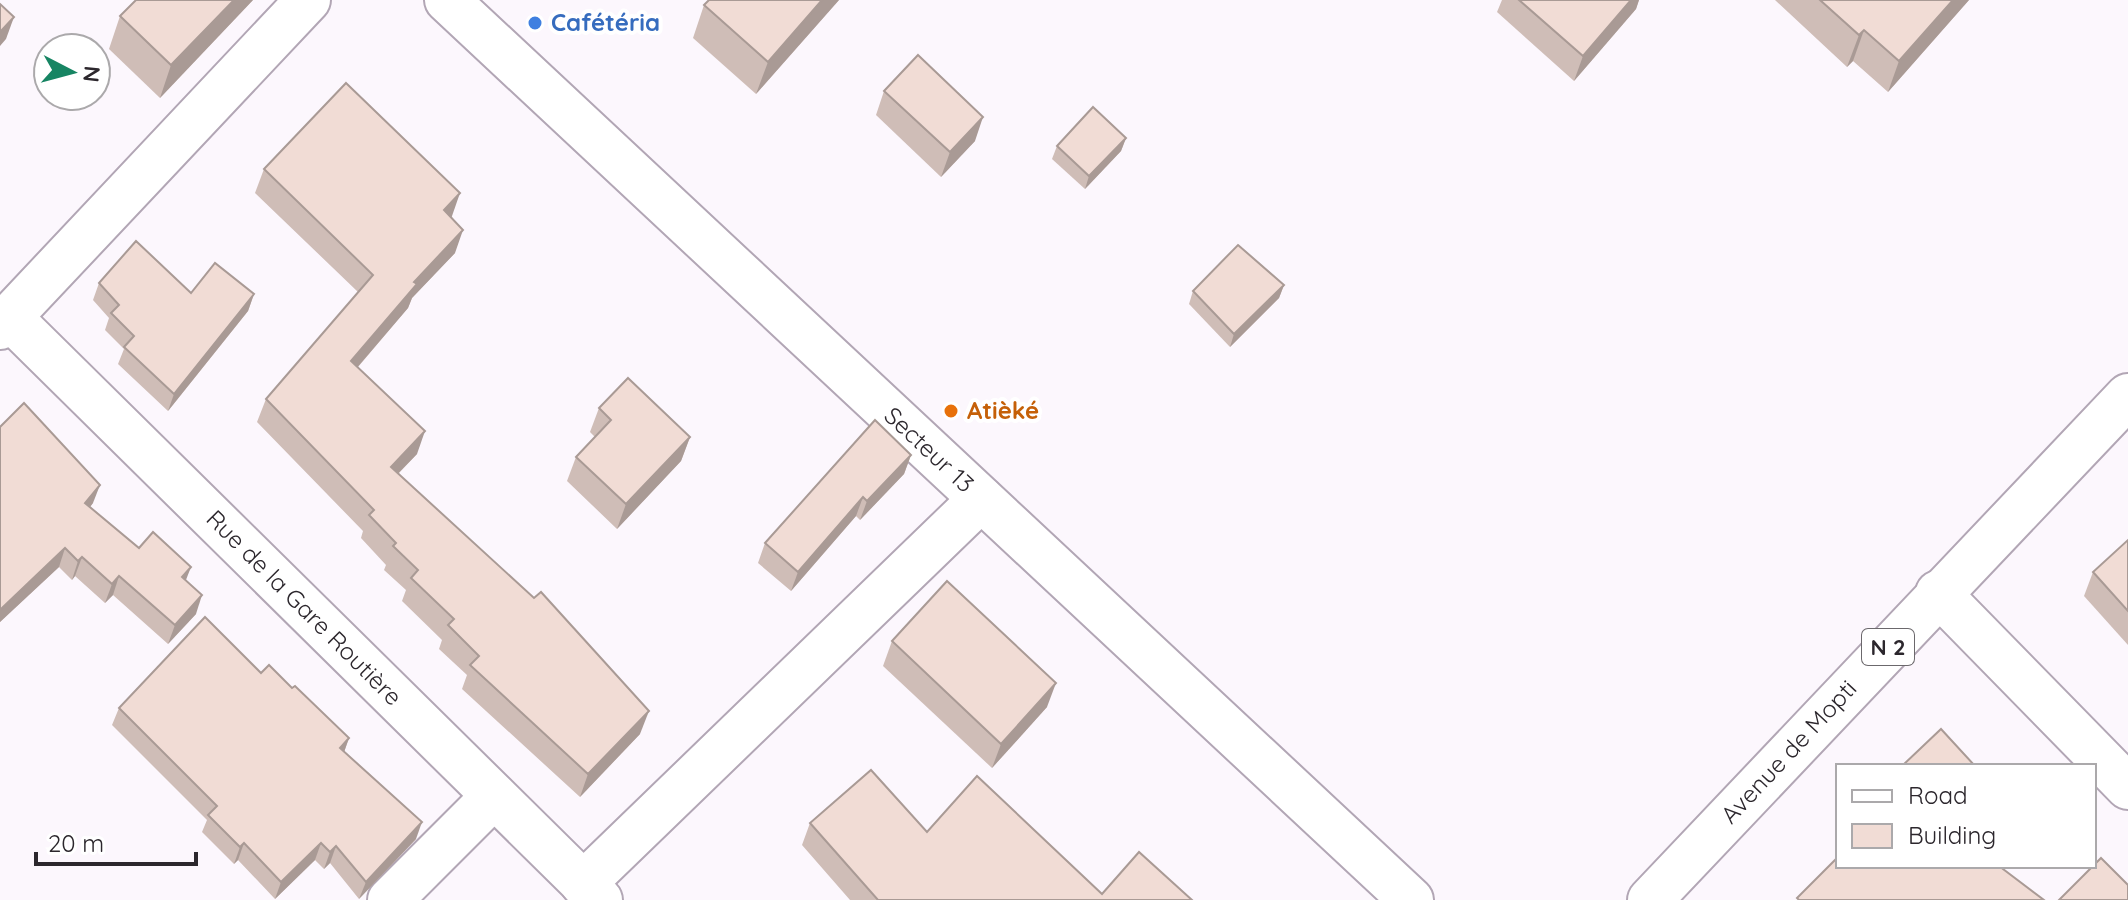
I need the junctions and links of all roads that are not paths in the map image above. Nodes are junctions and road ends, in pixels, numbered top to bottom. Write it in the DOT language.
graph roads {
  1 [pos="308,0"];
  2 [pos="447,0"];
  3 [pos="4,322"];
  4 [pos="2128,396"];
  5 [pos="981,499"];
  6 [pos="1938,593"];
  7 [pos="2128,787"];
  8 [pos="494,796"];
  9 [pos="591,892"];
  10 [pos="390,900"];
  11 [pos="1411,900"];
  12 [pos="1650,900"];
  1 -- 3 [label="street"];
  2 -- 5 [label="street, Secteur 13"];
  3 -- 8 [label="street, Rue de la Gare Routière"];
  4 -- 6 [label="street, Avenue de Mopti / N 2"];
  5 -- 9 [label="street"];
  5 -- 11 [label="street, Secteur 13"];
  6 -- 7 [label="street"];
  6 -- 12 [label="street, Avenue de Mopti / N 2"];
  8 -- 9 [label="street, Rue de la Gare Routière"];
  8 -- 10 [label="street"];
}
